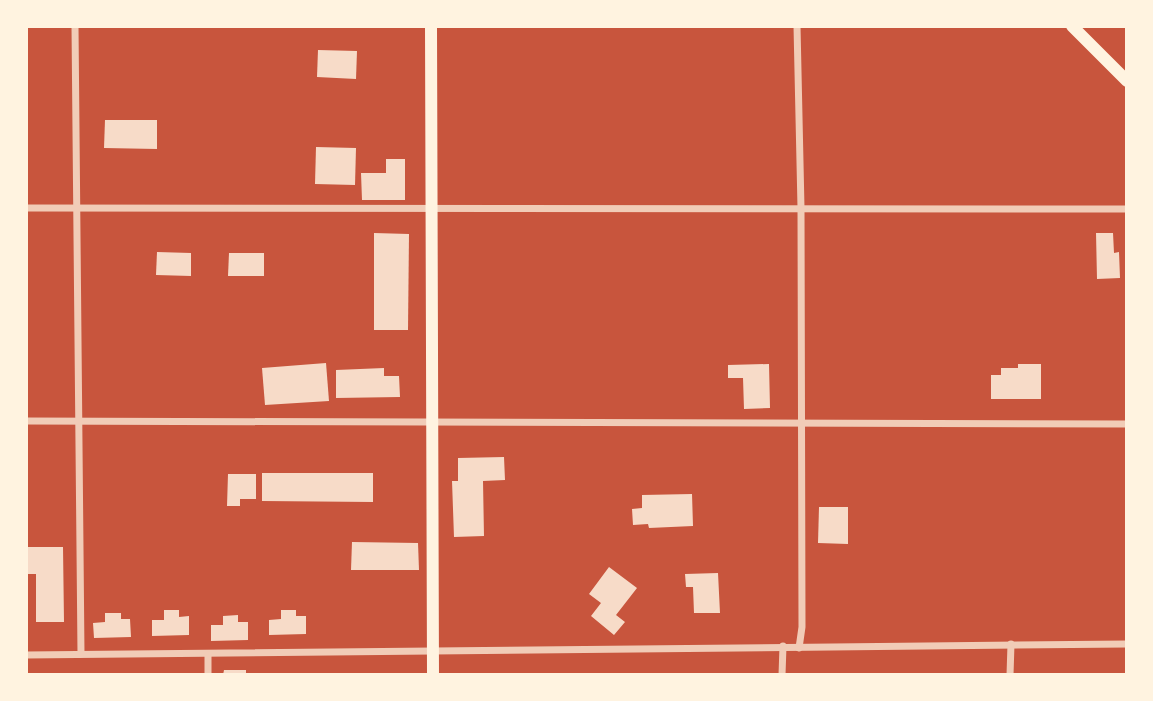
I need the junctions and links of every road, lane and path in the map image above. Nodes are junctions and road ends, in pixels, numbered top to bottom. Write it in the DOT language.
graph roads {
  1 [pos="75,26"];
  2 [pos="431,26"];
  3 [pos="797,26"];
  4 [pos="1072,26"];
  5 [pos="1127,81"];
  6 [pos="26,208"];
  7 [pos="77,208"];
  8 [pos="801,208"];
  9 [pos="1127,209"];
  10 [pos="433,210"];
  11 [pos="26,421"];
  12 [pos="77,421"];
  13 [pos="434,421"];
  14 [pos="1127,424"];
  15 [pos="801,425"];
  16 [pos="1011,644"];
  17 [pos="1127,644"];
  18 [pos="783,646"];
  19 [pos="799,648"];
  20 [pos="433,651"];
  21 [pos="81,653"];
  22 [pos="26,654"];
  23 [pos="208,655"];
  24 [pos="208,675"];
  25 [pos="433,675"];
  26 [pos="782,675"];
  27 [pos="1010,675"];
  1 -- 7 [label="street"];
  2 -- 10 [label="main road"];
  3 -- 8 [label="street"];
  4 -- 5 [label="main road"];
  6 -- 7 [label="street"];
  7 -- 10 [label="street"];
  7 -- 12 [label="street"];
  8 -- 9 [label="street"];
  8 -- 10 [label="street"];
  8 -- 15 [label="street"];
  10 -- 13 [label="main road"];
  11 -- 12 [label="street"];
  12 -- 13 [label="street"];
  12 -- 21 [label="street"];
  13 -- 15 [label="street"];
  13 -- 20 [label="main road"];
  14 -- 15 [label="street"];
  15 -- 19 [label="street"];
  16 -- 17 [label="street"];
  16 -- 19 [label="street"];
  16 -- 27 [label="street"];
  18 -- 19 [label="street"];
  18 -- 20 [label="street"];
  18 -- 26 [label="street"];
  20 -- 23 [label="street"];
  20 -- 25 [label="main road"];
  21 -- 22 [label="street"];
  21 -- 23 [label="street"];
  23 -- 24 [label="street"];
}
